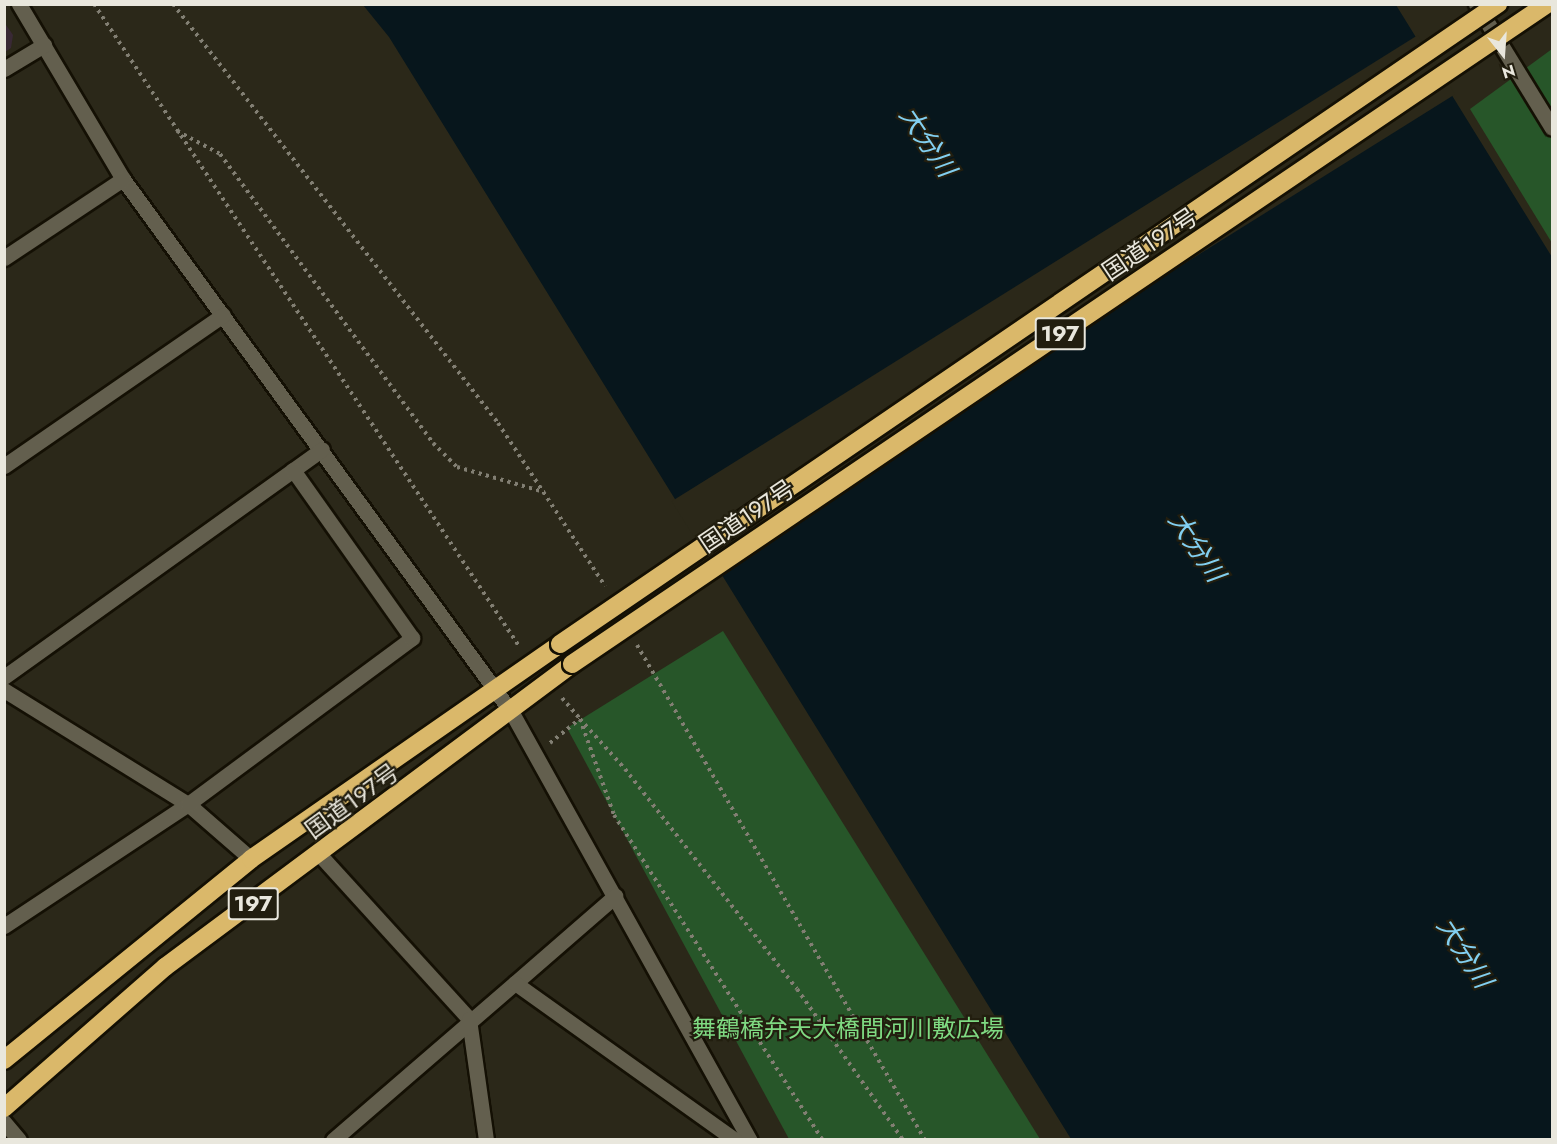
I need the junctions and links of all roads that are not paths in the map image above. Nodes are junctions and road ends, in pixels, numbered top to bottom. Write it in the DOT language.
graph roads {
  1 [pos="19,4"];
  2 [pos="1476,4"];
  3 [pos="1498,4"];
  4 [pos="1547,4"];
  5 [pos="44,45"];
  6 [pos="4,69"];
  7 [pos="1552,128"];
  8 [pos="123,179"];
  9 [pos="4,258"];
  10 [pos="223,315"];
  11 [pos="322,449"];
  12 [pos="4,466"];
  13 [pos="293,470"];
  14 [pos="4,677"];
  15 [pos="496,689"];
  16 [pos="4,690"];
  17 [pos="512,713"];
  18 [pos="188,804"];
  19 [pos="320,855"];
  20 [pos="251,859"];
  21 [pos="615,896"];
  22 [pos="4,926"];
  23 [pos="515,983"];
  24 [pos="469,1019"];
  25 [pos="4,1060"];
  26 [pos="4,1108"];
  27 [pos="4,1122"];
  28 [pos="19,1140"];
  29 [pos="333,1140"];
  30 [pos="486,1140"];
  31 [pos="735,1140"];
  32 [pos="750,1140"];
  1 -- 5 [label="street"];
  2 -- 7 [label="street"];
  3 -- 15 [label="highway, 国道197号 / 197, bridge"];
  4 -- 17 [label="highway, 国道197号 / 197, bridge"];
  5 -- 6 [label="street"];
  5 -- 8 [label="street"];
  8 -- 9 [label="street"];
  8 -- 10 [label="street"];
  10 -- 11 [label="street"];
  10 -- 12 [label="street"];
  11 -- 13 [label="street"];
  11 -- 15 [label="street"];
  13 -- 14 [label="street"];
  13 -- 18 [label="street"];
  15 -- 17 [label="street"];
  15 -- 20 [label="highway, 国道197号 / 197"];
  16 -- 18 [label="street"];
  17 -- 19 [label="highway, 国道197号 / 197"];
  17 -- 21 [label="street"];
  18 -- 20 [label="street"];
  18 -- 22 [label="street"];
  19 -- 24 [label="street"];
  19 -- 26 [label="highway, 国道197号 / 197"];
  20 -- 25 [label="highway, 国道197号 / 197"];
  21 -- 23 [label="street"];
  21 -- 32 [label="street"];
  23 -- 24 [label="street"];
  23 -- 31 [label="street"];
  24 -- 29 [label="street"];
  24 -- 30 [label="street"];
  27 -- 28 [label="street"];
}
